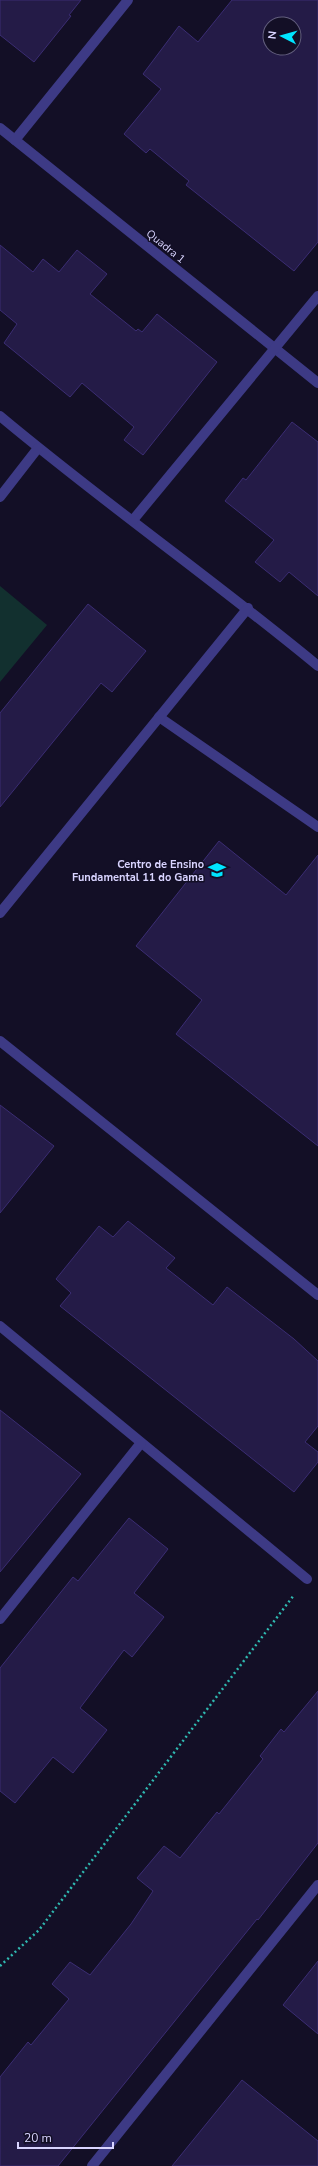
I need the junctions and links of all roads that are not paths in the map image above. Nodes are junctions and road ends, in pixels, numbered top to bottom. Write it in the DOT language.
graph roads {
  1 [pos="128,0"];
  2 [pos="0,128"];
  3 [pos="15,140"];
  4 [pos="318,296"];
  5 [pos="275,349"];
  6 [pos="318,383"];
  7 [pos="0,416"];
  8 [pos="38,448"];
  9 [pos="0,497"];
  10 [pos="133,520"];
  11 [pos="248,608"];
  12 [pos="318,666"];
  13 [pos="159,717"];
  14 [pos="318,827"];
  15 [pos="0,913"];
  16 [pos="0,1041"];
  17 [pos="318,1295"];
  18 [pos="0,1326"];
  19 [pos="141,1443"];
  20 [pos="307,1578"];
  21 [pos="0,1618"];
  22 [pos="318,1886"];
  23 [pos="92,2166"];
  1 -- 3 [label="street"];
  2 -- 3 [label="street, Quadra 1"];
  3 -- 5 [label="street, Quadra 1"];
  4 -- 5 [label="street"];
  5 -- 6 [label="street, Quadra 1"];
  5 -- 10 [label="street"];
  7 -- 8 [label="street"];
  8 -- 9 [label="street"];
  8 -- 10 [label="street"];
  10 -- 11 [label="street"];
  11 -- 12 [label="street"];
  11 -- 13 [label="street"];
  13 -- 14 [label="street"];
  13 -- 15 [label="street"];
  16 -- 17 [label="street"];
  18 -- 19 [label="street"];
  19 -- 20 [label="street"];
  19 -- 21 [label="street"];
  22 -- 23 [label="street"];
}
